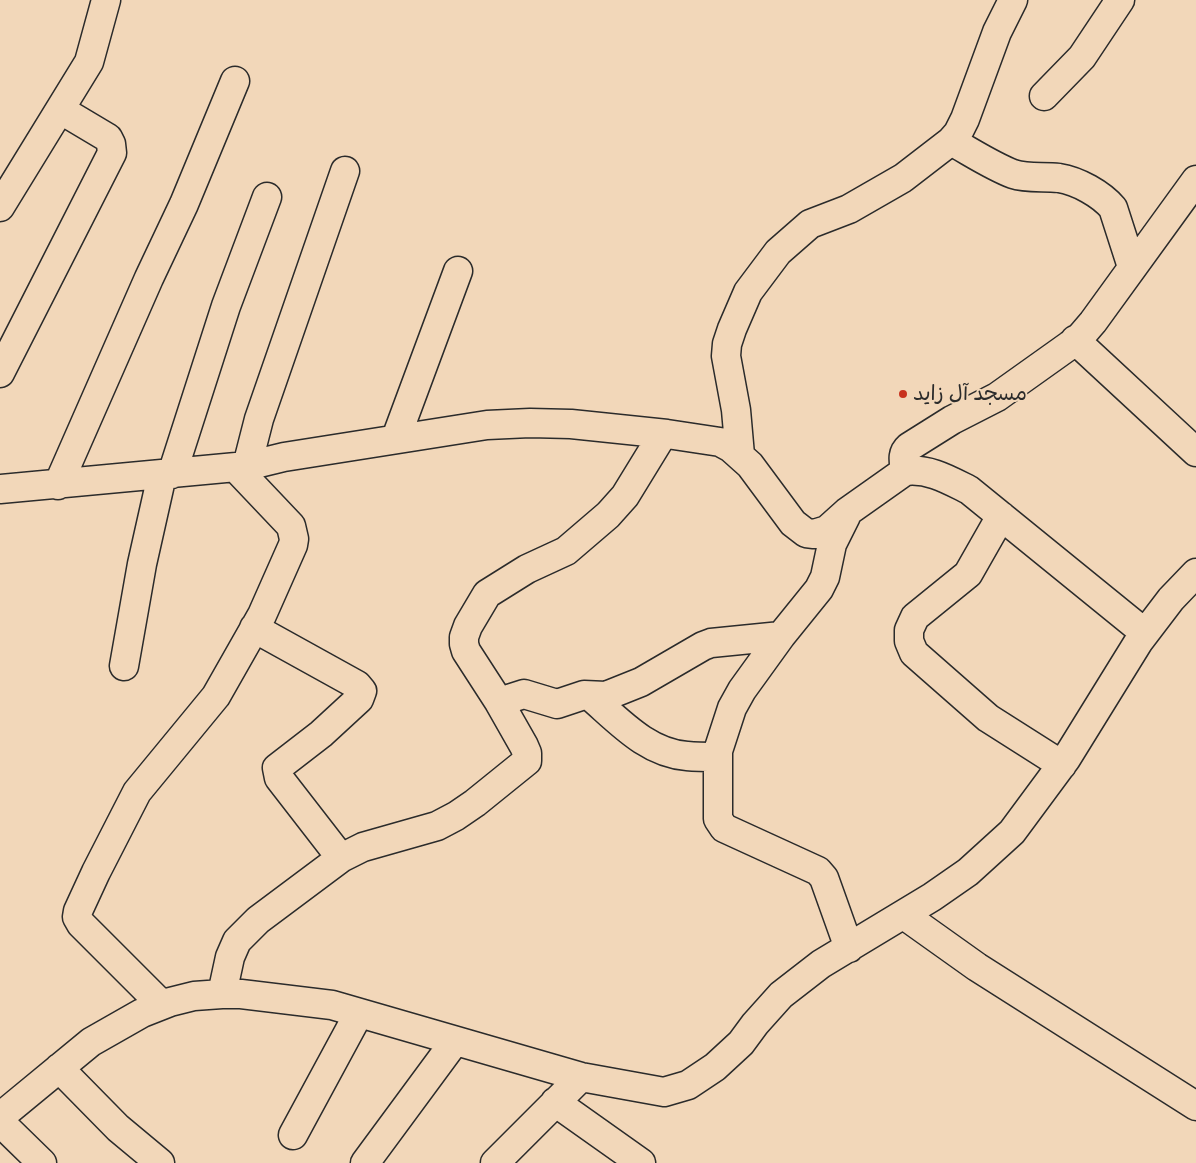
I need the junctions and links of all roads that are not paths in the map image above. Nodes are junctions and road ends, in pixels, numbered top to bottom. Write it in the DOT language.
graph roads {
  1 [pos="106,0"];
  2 [pos="1013,0"];
  3 [pos="1120,0"];
  4 [pos="235,81"];
  5 [pos="1044,96"];
  6 [pos="61,110"];
  7 [pos="951,141"];
  8 [pos="345,171"];
  9 [pos="1196,180"];
  10 [pos="267,197"];
  11 [pos="0,207"];
  12 [pos="1132,267"];
  13 [pos="458,270"];
  14 [pos="1076,340"];
  15 [pos="0,372"];
  16 [pos="663,434"];
  17 [pos="396,438"];
  18 [pos="1196,452"];
  19 [pos="740,455"];
  20 [pos="242,467"];
  21 [pos="906,471"];
  22 [pos="167,475"];
  23 [pos="58,485"];
  24 [pos="0,489"];
  25 [pos="847,512"];
  26 [pos="1001,516"];
  27 [pos="1196,572"];
  28 [pos="254,628"];
  29 [pos="1145,633"];
  30 [pos="781,636"];
  31 [pos="124,666"];
  32 [pos="590,696"];
  33 [pos="499,702"];
  34 [pos="718,757"];
  35 [pos="1062,764"];
  36 [pos="341,858"];
  37 [pos="904,915"];
  38 [pos="849,948"];
  39 [pos="222,994"];
  40 [pos="162,1005"];
  41 [pos="359,1013"];
  42 [pos="455,1041"];
  43 [pos="59,1068"];
  44 [pos="581,1077"];
  45 [pos="556,1102"];
  46 [pos="1196,1106"];
  47 [pos="0,1117"];
  48 [pos="0,1122"];
  49 [pos="293,1135"];
  50 [pos="42,1163"];
  51 [pos="160,1163"];
  52 [pos="365,1163"];
  53 [pos="495,1163"];
  54 [pos="641,1163"];
  1 -- 6 [label="street"];
  2 -- 7 [label="street"];
  3 -- 5 [label="street"];
  4 -- 23 [label="street"];
  6 -- 11 [label="street"];
  6 -- 15 [label="street"];
  7 -- 12 [label="street"];
  7 -- 19 [label="street"];
  8 -- 20 [label="street"];
  9 -- 12 [label="street"];
  10 -- 22 [label="street"];
  12 -- 14 [label="street"];
  13 -- 17 [label="street"];
  14 -- 18 [label="street"];
  14 -- 21 [label="street"];
  16 -- 17 [label="street"];
  16 -- 19 [label="street"];
  16 -- 33 [label="street"];
  17 -- 20 [label="street"];
  19 -- 25 [label="street"];
  20 -- 22 [label="street"];
  20 -- 28 [label="street"];
  21 -- 25 [label="street"];
  21 -- 26 [label="street"];
  22 -- 23 [label="street"];
  22 -- 31 [label="street"];
  23 -- 24 [label="street"];
  25 -- 30 [label="street"];
  26 -- 29 [label="street"];
  26 -- 35 [label="street"];
  27 -- 29 [label="street"];
  28 -- 36 [label="street"];
  28 -- 40 [label="street"];
  29 -- 35 [label="street"];
  30 -- 32 [label="street"];
  30 -- 34 [label="street"];
  32 -- 33 [label="street"];
  32 -- 34 [label="street"];
  33 -- 36 [label="street"];
  34 -- 38 [label="street"];
  35 -- 37 [label="street"];
  36 -- 39 [label="street"];
  37 -- 38 [label="street"];
  37 -- 46 [label="street"];
  38 -- 44 [label="street"];
  39 -- 40 [label="street"];
  39 -- 41 [label="street"];
  40 -- 43 [label="street"];
  41 -- 42 [label="street"];
  41 -- 49 [label="street"];
  42 -- 44 [label="street"];
  42 -- 52 [label="street"];
  43 -- 47 [label="street"];
  43 -- 51 [label="street"];
  44 -- 45 [label="street"];
  45 -- 53 [label="street"];
  45 -- 54 [label="street"];
  48 -- 50 [label="street"];
}
